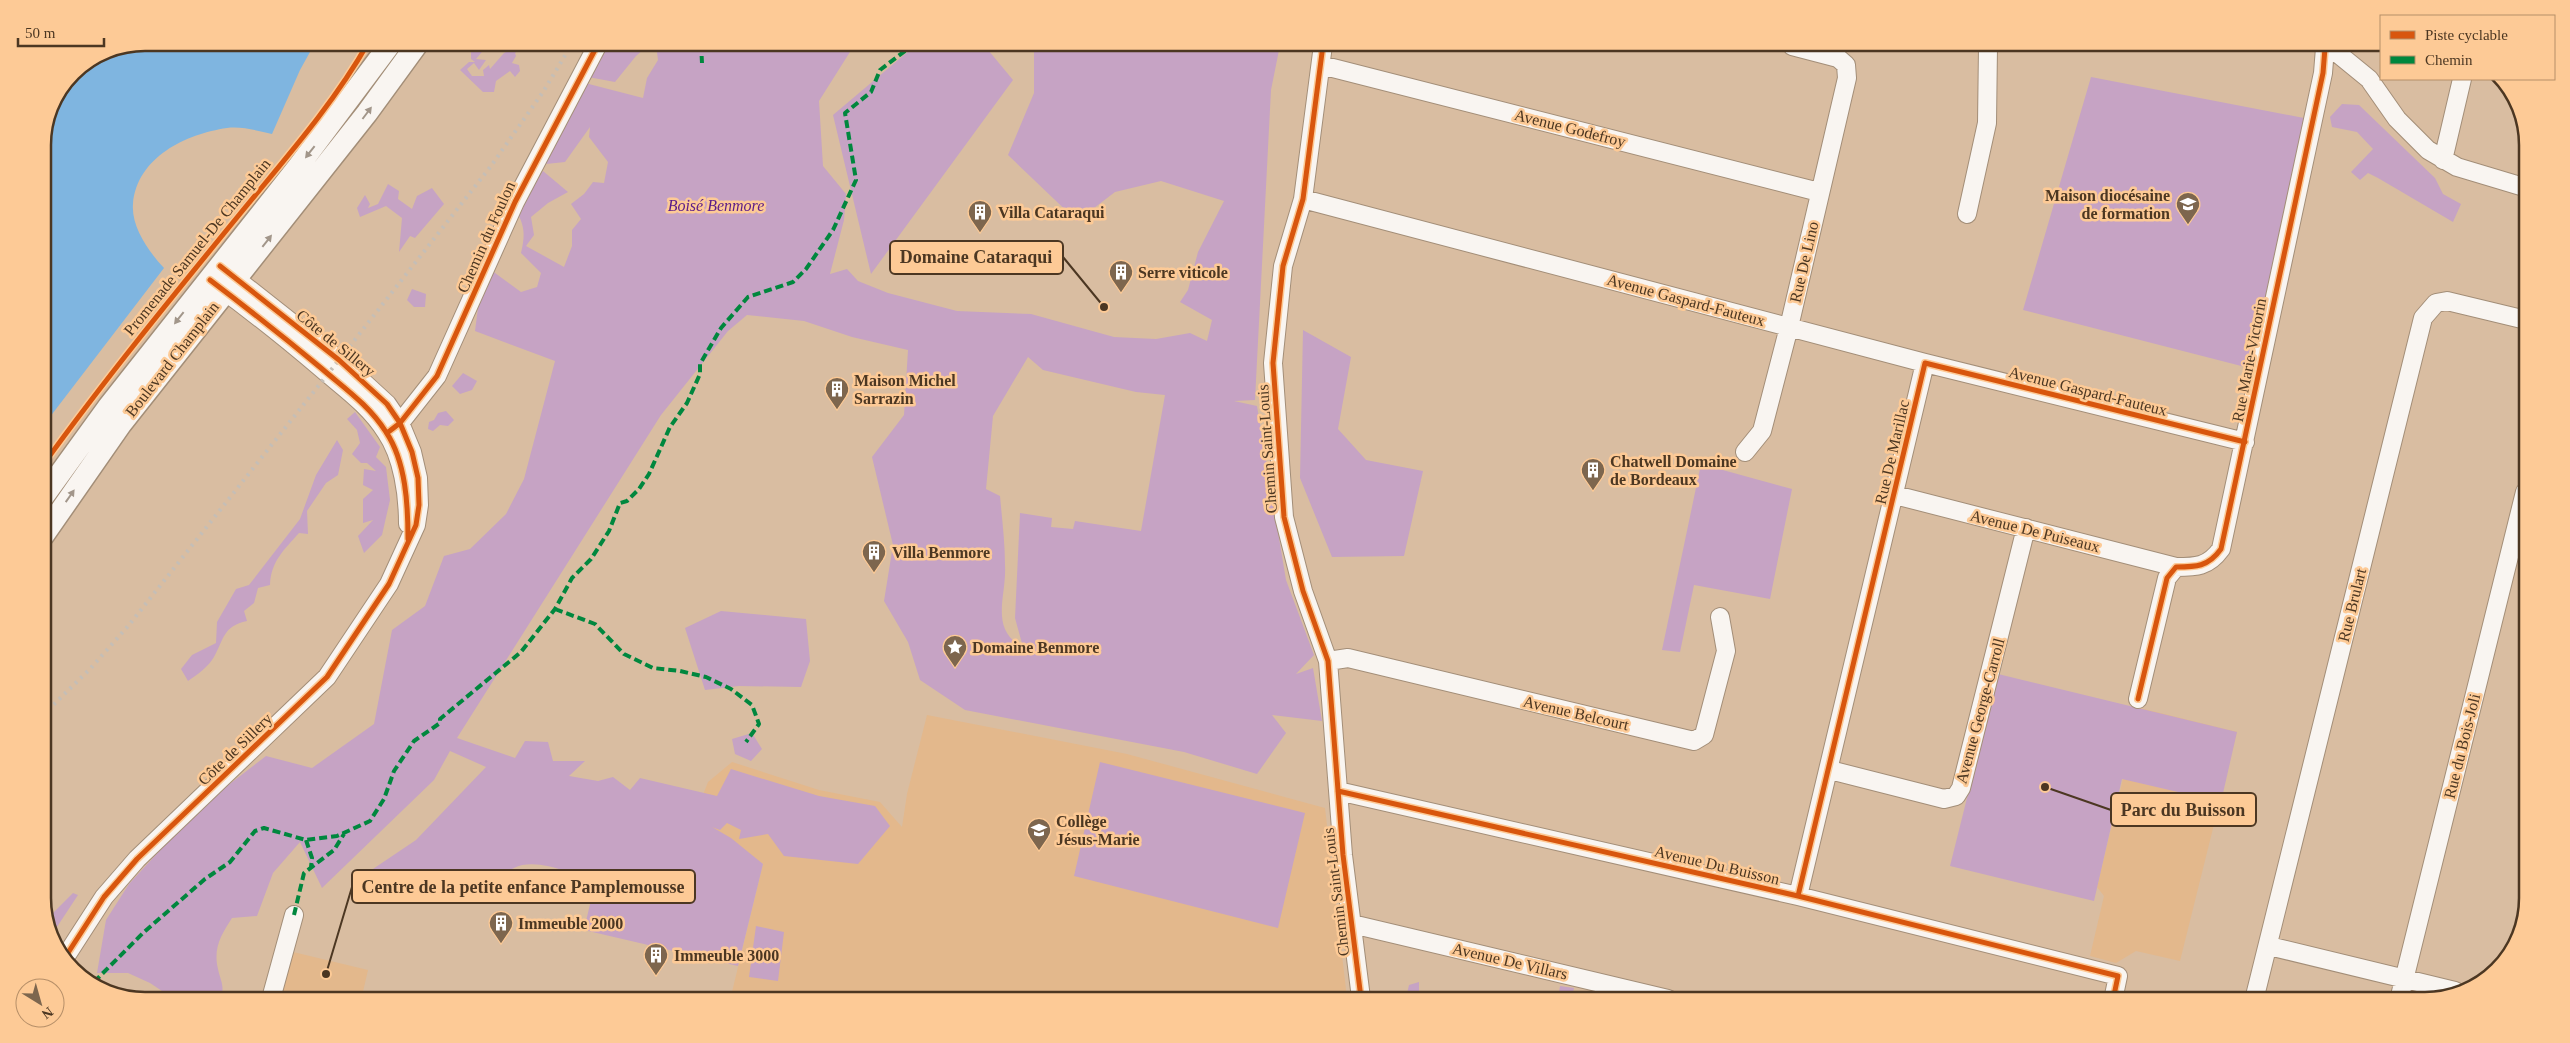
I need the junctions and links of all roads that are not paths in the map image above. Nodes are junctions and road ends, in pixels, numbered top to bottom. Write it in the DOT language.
graph roads {
  1 [pos="385,51"];
  2 [pos="412,51"];
  3 [pos="594,51"];
  4 [pos="1323,51"];
  5 [pos="1811,51"];
  6 [pos="1988,51"];
  7 [pos="2325,51"];
  8 [pos="2335,51"];
  9 [pos="1321,65"];
  10 [pos="2462,80"];
  11 [pos="2443,160"];
  12 [pos="2519,186"];
  13 [pos="1819,192"];
  14 [pos="1303,199"];
  15 [pos="1967,214"];
  16 [pos="223,279"];
  17 [pos="2519,318"];
  18 [pos="1789,327"];
  19 [pos="1925,363"];
  20 [pos="394,428"];
  21 [pos="2245,442"];
  22 [pos="1745,452"];
  23 [pos="51,486"];
  24 [pos="1895,495"];
  25 [pos="2519,516"];
  26 [pos="51,525"];
  27 [pos="2026,528"];
  28 [pos="2176,567"];
  29 [pos="1720,617"];
  30 [pos="1328,661"];
  31 [pos="2138,699"];
  32 [pos="1830,770"];
  33 [pos="1338,791"];
  34 [pos="1798,896"];
  35 [pos="294,914"];
  36 [pos="1352,924"];
  37 [pos="2268,946"];
  38 [pos="69,952"];
  39 [pos="2405,979"];
  40 [pos="2448,989"];
  41 [pos="273,992"];
  42 [pos="1360,992"];
  43 [pos="1639,992"];
  44 [pos="2115,992"];
  45 [pos="2256,992"];
  46 [pos="2401,992"];
  1 -- 16 [label="main road, Boulevard Champlain, one-way"];
  16 -- 2 [label="main road, Boulevard Champlain, one-way"];
  3 -- 20 [label="street, Chemin du Foulon"];
  4 -- 9 [label="street, Chemin Saint-Louis"];
  5 -- 13 [label="street, Rue De Lino"];
  6 -- 15 [label="street"];
  7 -- 21 [label="street, Rue Marie-Victorin"];
  8 -- 11 [label="street"];
  9 -- 13 [label="street, Avenue Godefroy"];
  9 -- 14 [label="street, Chemin Saint-Louis"];
  10 -- 11 [label="street"];
  11 -- 12 [label="street"];
  13 -- 18 [label="street, Rue De Lino"];
  14 -- 18 [label="street, Avenue Gaspard-Fauteux"];
  14 -- 30 [label="street, Chemin Saint-Louis"];
  16 -- 20 [label="street, Côte de Sillery"];
  16 -- 23 [label="main road, Boulevard Champlain, one-way"];
  26 -- 16 [label="main road, Boulevard Champlain, one-way"];
  17 -- 37 [label="street, Rue Brulart"];
  18 -- 19 [label="street, Avenue Gaspard-Fauteux"];
  18 -- 22 [label="street, Rue De Lino"];
  19 -- 21 [label="street, Avenue Gaspard-Fauteux"];
  19 -- 24 [label="street, Rue De Marillac"];
  20 -- 38 [label="street, Côte de Sillery"];
  21 -- 28 [label="street, Rue Marie-Victorin"];
  24 -- 27 [label="street, Avenue De Puiseaux"];
  24 -- 32 [label="street, Rue De Marillac"];
  25 -- 39 [label="street, Rue du Bois-Joli"];
  27 -- 28 [label="street, Avenue De Puiseaux"];
  27 -- 32 [label="street, Avenue George-Carroll"];
  28 -- 31 [label="street"];
  29 -- 30 [label="street, Avenue Belcourt"];
  30 -- 33 [label="street, Chemin Saint-Louis"];
  32 -- 34 [label="street, Rue De Marillac"];
  33 -- 34 [label="street, Avenue Du Buisson"];
  33 -- 36 [label="street, Chemin Saint-Louis"];
  34 -- 44 [label="street, Avenue Du Buisson"];
  35 -- 41 [label="street"];
  36 -- 42 [label="street, Chemin Saint-Louis"];
  36 -- 43 [label="street, Avenue De Villars"];
  37 -- 39 [label="street"];
  37 -- 45 [label="street, Rue Brulart"];
  39 -- 40 [label="street"];
  39 -- 46 [label="street, Rue du Bois-Joli"];
}
